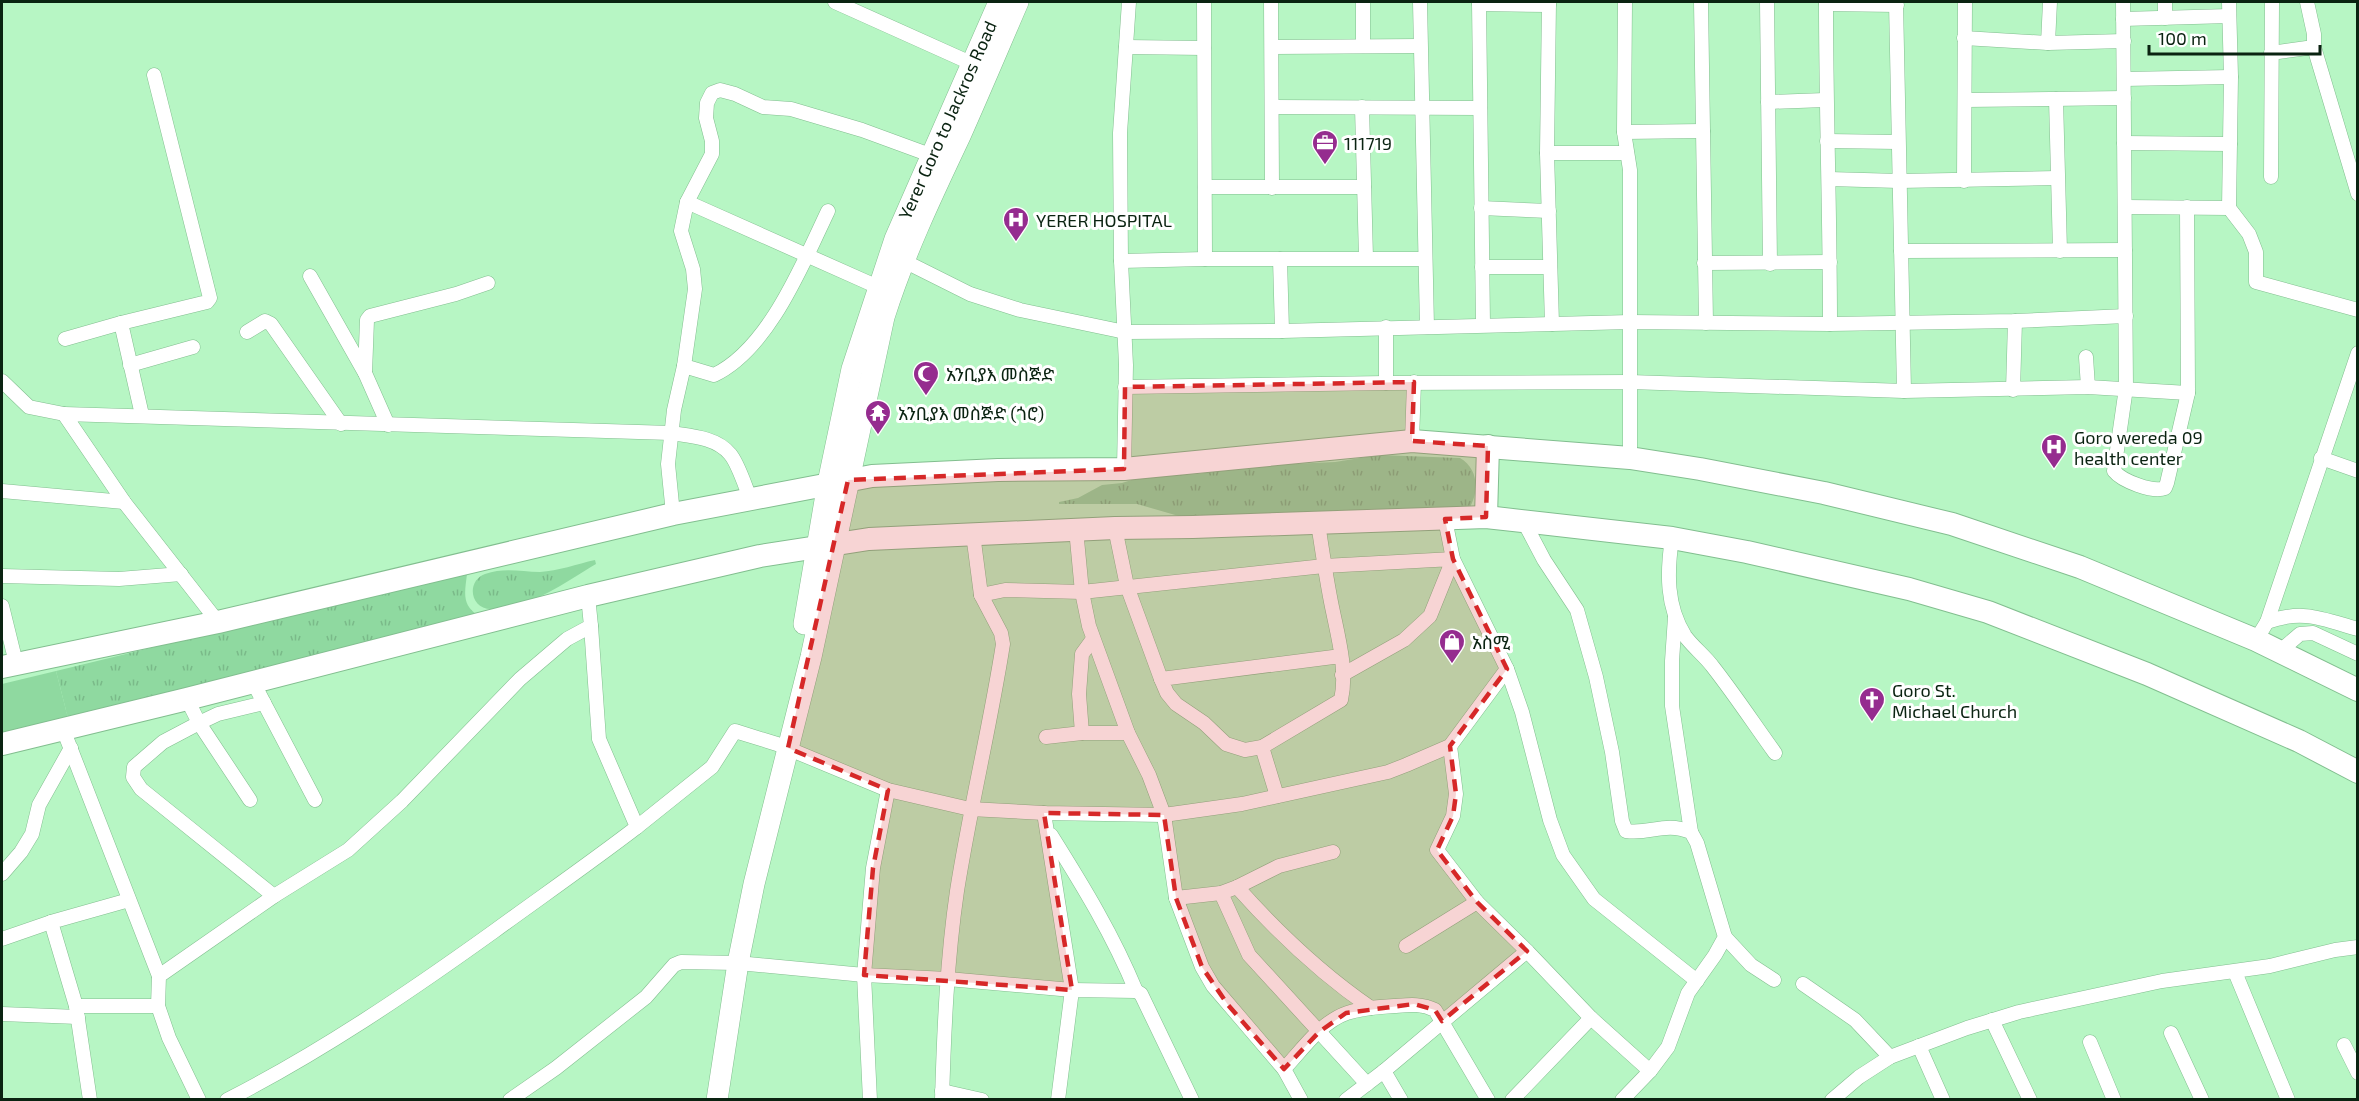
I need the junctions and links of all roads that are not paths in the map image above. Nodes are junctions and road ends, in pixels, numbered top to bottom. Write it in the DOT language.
graph roads {
  1 [pos="835,2"];
  2 [pos="1002,2"];
  3 [pos="1129,2"];
  4 [pos="1204,2"];
  5 [pos="1271,2"];
  6 [pos="1363,2"];
  7 [pos="1420,2"];
  8 [pos="1479,2"];
  9 [pos="1625,2"];
  10 [pos="1701,2"];
  11 [pos="1767,2"];
  12 [pos="1965,2"];
  13 [pos="2050,2"];
  14 [pos="2123,2"];
  15 [pos="2165,2"];
  16 [pos="2229,2"];
  17 [pos="2272,2"];
  18 [pos="2307,2"];
  19 [pos="1549,3"];
  20 [pos="1826,3"];
  21 [pos="1896,3"];
  22 [pos="2229,16"];
  23 [pos="2165,18"];
  24 [pos="2123,19"];
  25 [pos="1964,38"];
  26 [pos="2124,41"];
  27 [pos="2048,43"];
  28 [pos="1363,46"];
  29 [pos="1420,46"];
  30 [pos="1126,47"];
  31 [pos="1273,47"];
  32 [pos="2314,47"];
  33 [pos="1204,48"];
  34 [pos="2271,53"];
  35 [pos="973,64"];
  36 [pos="154,75"];
  37 [pos="2231,77"];
  38 [pos="2124,79"];
  39 [pos="2124,98"];
  40 [pos="2056,99"];
  41 [pos="1825,100"];
  42 [pos="1965,100"];
  43 [pos="1768,102"];
  44 [pos="1422,106"];
  45 [pos="1273,107"];
  46 [pos="1362,107"];
  47 [pos="1480,108"];
  48 [pos="1703,131"];
  49 [pos="1624,132"];
  50 [pos="1827,141"];
  51 [pos="1898,142"];
  52 [pos="2124,143"];
  53 [pos="2230,144"];
  54 [pos="1547,153"];
  55 [pos="1627,153"];
  56 [pos="933,156"];
  57 [pos="2271,177"];
  58 [pos="2057,178"];
  59 [pos="1829,179"];
  60 [pos="1964,181"];
  61 [pos="1899,182"];
  62 [pos="1205,187"];
  63 [pos="1364,187"];
  64 [pos="1272,188"];
  65 [pos="2358,194"];
  66 [pos="687,201"];
  67 [pos="2125,207"];
  68 [pos="2187,207"];
  69 [pos="1481,208"];
  70 [pos="2229,208"];
  71 [pos="828,211"];
  72 [pos="1549,211"];
  73 [pos="2125,250"];
  74 [pos="1901,251"];
  75 [pos="2060,251"];
  76 [pos="807,255"];
  77 [pos="1366,258"];
  78 [pos="1205,259"];
  79 [pos="1280,259"];
  80 [pos="1425,260"];
  81 [pos="904,261"];
  82 [pos="1121,261"];
  83 [pos="1830,262"];
  84 [pos="1704,263"];
  85 [pos="1770,264"];
  86 [pos="1482,267"];
  87 [pos="1550,267"];
  88 [pos="310,276"];
  89 [pos="488,283"];
  90 [pos="878,287"];
  91 [pos="2358,310"];
  92 [pos="2126,316"];
  93 [pos="2015,321"];
  94 [pos="1630,322"];
  95 [pos="1706,322"];
  96 [pos="121,323"];
  97 [pos="1902,323"];
  98 [pos="1552,324"];
  99 [pos="1830,324"];
  100 [pos="1483,325"];
  101 [pos="1386,327"];
  102 [pos="1427,327"];
  103 [pos="1282,331"];
  104 [pos="247,332"];
  105 [pos="1125,332"];
  106 [pos="65,339"];
  107 [pos="193,347"];
  108 [pos="2358,353"];
  109 [pos="2086,357"];
  110 [pos="130,365"];
  111 [pos="684,366"];
  112 [pos="365,373"];
  113 [pos="2,381"];
  114 [pos="1386,382"];
  115 [pos="1414,382"];
  116 [pos="1630,382"];
  117 [pos="1125,387"];
  118 [pos="2088,387"];
  119 [pos="2126,388"];
  120 [pos="2013,390"];
  121 [pos="1904,391"];
  122 [pos="2188,393"];
  123 [pos="64,414"];
  124 [pos="142,415"];
  125 [pos="341,423"];
  126 [pos="388,425"];
  127 [pos="671,433"];
  128 [pos="1412,441"];
  129 [pos="1488,446"];
  130 [pos="1630,458"];
  131 [pos="2320,458"];
  132 [pos="1124,469"];
  133 [pos="2358,471"];
  134 [pos="838,482"];
  135 [pos="2,491"];
  136 [pos="750,498"];
  137 [pos="124,502"];
  138 [pos="673,514"];
  139 [pos="1486,517"];
  140 [pos="1445,519"];
  141 [pos="1524,522"];
  142 [pos="1318,523"];
  143 [pos="1115,528"];
  144 [pos="1076,529"];
  145 [pos="973,534"];
  146 [pos="1672,538"];
  147 [pos="827,547"];
  148 [pos="1453,559"];
  149 [pos="1324,566"];
  150 [pos="181,574"];
  151 [pos="2,576"];
  152 [pos="1127,586"];
  153 [pos="1082,592"];
  154 [pos="981,595"];
  155 [pos="588,596"];
  156 [pos="2,606"];
  157 [pos="1675,615"];
  158 [pos="218,622"];
  159 [pos="591,626"];
  160 [pos="2358,629"];
  161 [pos="2261,631"];
  162 [pos="1093,639"];
  163 [pos="2279,652"];
  164 [pos="2358,654"];
  165 [pos="1341,656"];
  166 [pos="9,665"];
  167 [pos="1507,669"];
  168 [pos="1342,675"];
  169 [pos="1161,679"];
  170 [pos="253,682"];
  171 [pos="2358,690"];
  172 [pos="188,699"];
  173 [pos="264,702"];
  174 [pos="199,723"];
  175 [pos="1082,733"];
  176 [pos="1128,733"];
  177 [pos="1046,737"];
  178 [pos="67,739"];
  179 [pos="2,744"];
  180 [pos="782,746"];
  181 [pos="1450,746"];
  182 [pos="1262,747"];
  183 [pos="1775,753"];
  184 [pos="2358,772"];
  185 [pos="888,790"];
  186 [pos="1277,796"];
  187 [pos="250,800"];
  188 [pos="315,800"];
  189 [pos="970,809"];
  190 [pos="1044,813"];
  191 [pos="1164,815"];
  192 [pos="637,827"];
  193 [pos="1046,828"];
  194 [pos="1691,832"];
  195 [pos="1333,852"];
  196 [pos="2,874"];
  197 [pos="1237,887"];
  198 [pos="1221,893"];
  199 [pos="274,896"];
  200 [pos="1176,898"];
  201 [pos="129,900"];
  202 [pos="1477,902"];
  203 [pos="51,922"];
  204 [pos="1725,937"];
  205 [pos="2,939"];
  206 [pos="1406,946"];
  207 [pos="2358,947"];
  208 [pos="1527,951"];
  209 [pos="731,963"];
  210 [pos="2235,972"];
  211 [pos="864,975"];
  212 [pos="159,976"];
  213 [pos="948,979"];
  214 [pos="1774,980"];
  215 [pos="1697,981"];
  216 [pos="1803,984"];
  217 [pos="1072,990"];
  218 [pos="1136,991"];
  219 [pos="158,1006"];
  220 [pos="1371,1008"];
  221 [pos="77,1011"];
  222 [pos="2,1014"];
  223 [pos="1591,1018"];
  224 [pos="1992,1020"];
  225 [pos="1442,1021"];
  226 [pos="1318,1032"];
  227 [pos="2171,1033"];
  228 [pos="2090,1041"];
  229 [pos="2344,1045"];
  230 [pos="1919,1046"];
  231 [pos="1890,1057"];
  232 [pos="1284,1069"];
  233 [pos="1384,1071"];
  234 [pos="1650,1071"];
  235 [pos="2358,1073"];
  236 [pos="1367,1084"];
  237 [pos="942,1095"];
  238 [pos="90,1100"];
  239 [pos="199,1100"];
  240 [pos="227,1100"];
  241 [pos="510,1100"];
  242 [pos="702,1100"];
  243 [pos="717,1100"];
  244 [pos="870,1100"];
  245 [pos="982,1100"];
  246 [pos="1058,1100"];
  247 [pos="1192,1100"];
  248 [pos="1301,1100"];
  249 [pos="1346,1100"];
  250 [pos="1401,1100"];
  251 [pos="1488,1100"];
  252 [pos="1512,1100"];
  253 [pos="1622,1100"];
  254 [pos="1832,1100"];
  255 [pos="1943,1100"];
  256 [pos="2030,1100"];
  257 [pos="2114,1100"];
  258 [pos="2202,1100"];
  259 [pos="2288,1100"];
  1 -- 35 [label="street"];
  2 -- 35 [label="main road, Yerer Goro to Jackros Road"];
  2 -- 81 [label="main road"];
  3 -- 30 [label="street"];
  4 -- 33 [label="street"];
  5 -- 31 [label="street"];
  6 -- 28 [label="street"];
  7 -- 29 [label="street"];
  8 -- 19 [label="street"];
  8 -- 47 [label="street"];
  9 -- 49 [label="street"];
  10 -- 48 [label="street"];
  11 -- 43 [label="street"];
  12 -- 25 [label="street"];
  13 -- 27 [label="street"];
  14 -- 24 [label="street"];
  15 -- 23 [label="street"];
  16 -- 22 [label="street"];
  17 -- 34 [label="street"];
  18 -- 32 [label="street"];
  19 -- 54 [label="street"];
  20 -- 21 [label="street"];
  20 -- 41 [label="street"];
  21 -- 51 [label="street"];
  22 -- 23 [label="street"];
  22 -- 37 [label="street"];
  23 -- 24 [label="street"];
  24 -- 26 [label="street"];
  25 -- 27 [label="street"];
  25 -- 42 [label="street"];
  26 -- 27 [label="street"];
  26 -- 38 [label="street"];
  28 -- 29 [label="street"];
  28 -- 31 [label="street"];
  29 -- 44 [label="street"];
  30 -- 33 [label="street"];
  30 -- 82 [label="street"];
  31 -- 45 [label="street"];
  32 -- 34 [label="street"];
  32 -- 65 [label="street"];
  33 -- 62 [label="street"];
  34 -- 57 [label="street"];
  35 -- 56 [label="main road, Yerer Goro to Jackros Road"];
  36 -- 96 [label="street"];
  37 -- 38 [label="street"];
  37 -- 53 [label="street"];
  38 -- 39 [label="street"];
  39 -- 40 [label="street"];
  39 -- 52 [label="street"];
  40 -- 42 [label="street"];
  40 -- 58 [label="street"];
  41 -- 43 [label="street"];
  41 -- 50 [label="street"];
  42 -- 60 [label="street"];
  43 -- 85 [label="street"];
  44 -- 46 [label="street"];
  44 -- 47 [label="street"];
  44 -- 80 [label="street"];
  45 -- 46 [label="street"];
  45 -- 64 [label="street"];
  46 -- 63 [label="street"];
  47 -- 69 [label="street"];
  48 -- 49 [label="street"];
  48 -- 84 [label="street"];
  49 -- 55 [label="street"];
  50 -- 51 [label="street"];
  50 -- 59 [label="street"];
  51 -- 61 [label="street"];
  52 -- 53 [label="street"];
  52 -- 67 [label="street"];
  53 -- 70 [label="street"];
  54 -- 55 [label="street"];
  54 -- 72 [label="street"];
  55 -- 94 [label="street"];
  56 -- 66 [label="street"];
  56 -- 90 [label="main road, Yerer Goro to Jackros Road"];
  58 -- 60 [label="street"];
  58 -- 75 [label="street"];
  59 -- 61 [label="street"];
  59 -- 83 [label="street"];
  60 -- 61 [label="street"];
  61 -- 74 [label="street"];
  62 -- 64 [label="street"];
  62 -- 78 [label="street"];
  63 -- 64 [label="street"];
  63 -- 77 [label="street"];
  66 -- 76 [label="street"];
  66 -- 111 [label="street"];
  67 -- 68 [label="street"];
  67 -- 73 [label="street"];
  68 -- 70 [label="street"];
  68 -- 122 [label="street"];
  69 -- 72 [label="street"];
  69 -- 86 [label="street"];
  70 -- 91 [label="street"];
  71 -- 76 [label="street"];
  72 -- 87 [label="street"];
  73 -- 75 [label="street"];
  73 -- 92 [label="street"];
  74 -- 75 [label="street"];
  74 -- 97 [label="street"];
  76 -- 90 [label="street"];
  76 -- 111 [label="street"];
  77 -- 79 [label="street"];
  77 -- 80 [label="street"];
  78 -- 79 [label="street"];
  78 -- 82 [label="street"];
  79 -- 103 [label="street"];
  80 -- 102 [label="street"];
  81 -- 105 [label="street"];
  81 -- 134 [label="main road"];
  82 -- 105 [label="street"];
  83 -- 85 [label="street"];
  83 -- 99 [label="street"];
  84 -- 85 [label="street"];
  84 -- 95 [label="street"];
  86 -- 87 [label="street"];
  86 -- 100 [label="street"];
  87 -- 98 [label="street"];
  88 -- 112 [label="street"];
  89 -- 112 [label="street"];
  90 -- 134 [label="main road, Yerer Goro to Jackros Road"];
  92 -- 93 [label="street"];
  92 -- 119 [label="street"];
  93 -- 97 [label="street"];
  93 -- 120 [label="street"];
  94 -- 95 [label="street"];
  94 -- 98 [label="street"];
  94 -- 116 [label="street"];
  95 -- 99 [label="street"];
  96 -- 106 [label="street"];
  96 -- 110 [label="street"];
  97 -- 99 [label="street"];
  97 -- 121 [label="street"];
  98 -- 100 [label="street"];
  100 -- 102 [label="street"];
  101 -- 102 [label="street"];
  101 -- 103 [label="street"];
  101 -- 114 [label="street"];
  103 -- 105 [label="street"];
  104 -- 125 [label="street"];
  105 -- 117 [label="street"];
  107 -- 110 [label="street"];
  108 -- 131 [label="street"];
  109 -- 118 [label="street"];
  110 -- 124 [label="street"];
  111 -- 127 [label="street"];
  112 -- 126 [label="street"];
  113 -- 123 [label="street"];
  114 -- 115 [label="street"];
  114 -- 117 [label="street"];
  115 -- 116 [label="street"];
  115 -- 128 [label="street"];
  116 -- 121 [label="street"];
  116 -- 130 [label="street"];
  117 -- 132 [label="street"];
  118 -- 119 [label="street"];
  118 -- 120 [label="street"];
  119 -- 122 [label="street"];
  119 -- 122 [label="street"];
  120 -- 121 [label="street"];
  123 -- 124 [label="street"];
  123 -- 137 [label="street"];
  124 -- 125 [label="street"];
  125 -- 126 [label="street"];
  126 -- 127 [label="street"];
  127 -- 136 [label="street"];
  127 -- 138 [label="street"];
  128 -- 129 [label="highway"];
  128 -- 132 [label="highway"];
  129 -- 130 [label="highway"];
  129 -- 139 [label="highway"];
  130 -- 161 [label="highway"];
  131 -- 133 [label="street"];
  131 -- 161 [label="street"];
  132 -- 134 [label="highway"];
  134 -- 136 [label="highway"];
  134 -- 147 [label="main road"];
  135 -- 137 [label="street"];
  136 -- 138 [label="highway"];
  137 -- 150 [label="street"];
  138 -- 158 [label="highway"];
  139 -- 140 [label="highway"];
  139 -- 141 [label="highway"];
  140 -- 142 [label="highway"];
  140 -- 148 [label="street"];
  141 -- 146 [label="highway"];
  141 -- 194 [label="street"];
  142 -- 143 [label="highway"];
  142 -- 149 [label="street"];
  143 -- 144 [label="highway"];
  143 -- 152 [label="street"];
  144 -- 145 [label="highway"];
  144 -- 153 [label="street"];
  145 -- 147 [label="highway"];
  145 -- 154 [label="street"];
  146 -- 157 [label="street"];
  146 -- 184 [label="highway"];
  147 -- 155 [label="highway"];
  147 -- 180 [label="main road"];
  148 -- 149 [label="street"];
  148 -- 167 [label="street"];
  148 -- 168 [label="street"];
  149 -- 152 [label="street"];
  149 -- 165 [label="street"];
  150 -- 151 [label="street"];
  150 -- 158 [label="street"];
  152 -- 153 [label="street"];
  152 -- 169 [label="street"];
  153 -- 154 [label="street"];
  153 -- 162 [label="street"];
  154 -- 189 [label="street"];
  155 -- 159 [label="street"];
  155 -- 170 [label="highway"];
  156 -- 166 [label="street"];
  157 -- 183 [label="street"];
  157 -- 194 [label="street"];
  158 -- 166 [label="highway"];
  159 -- 192 [label="street"];
  159 -- 199 [label="street"];
  160 -- 161 [label="street"];
  161 -- 163 [label="highway"];
  162 -- 175 [label="street"];
  162 -- 176 [label="street"];
  163 -- 164 [label="street"];
  163 -- 171 [label="highway"];
  165 -- 168 [label="street"];
  165 -- 169 [label="street"];
  167 -- 181 [label="street"];
  167 -- 215 [label="street"];
  168 -- 182 [label="street"];
  169 -- 182 [label="street"];
  170 -- 172 [label="highway"];
  170 -- 173 [label="street"];
  172 -- 174 [label="street"];
  172 -- 178 [label="highway"];
  173 -- 174 [label="street"];
  173 -- 188 [label="street"];
  174 -- 187 [label="street"];
  174 -- 199 [label="street"];
  175 -- 176 [label="street"];
  175 -- 177 [label="street"];
  176 -- 191 [label="street"];
  178 -- 179 [label="highway"];
  178 -- 196 [label="street"];
  178 -- 201 [label="street"];
  180 -- 185 [label="street"];
  180 -- 192 [label="street"];
  180 -- 209 [label="main road"];
  181 -- 186 [label="street"];
  181 -- 202 [label="street"];
  182 -- 186 [label="street"];
  185 -- 189 [label="street"];
  185 -- 211 [label="street"];
  186 -- 191 [label="street"];
  189 -- 190 [label="street"];
  189 -- 213 [label="street"];
  190 -- 191 [label="street"];
  190 -- 193 [label="street"];
  191 -- 200 [label="street"];
  192 -- 240 [label="street"];
  193 -- 217 [label="street"];
  193 -- 218 [label="street"];
  194 -- 204 [label="street"];
  195 -- 197 [label="street"];
  197 -- 198 [label="street"];
  197 -- 220 [label="street"];
  198 -- 200 [label="street"];
  198 -- 226 [label="street"];
  199 -- 212 [label="street"];
  200 -- 232 [label="street"];
  201 -- 203 [label="street"];
  201 -- 212 [label="street"];
  202 -- 206 [label="street"];
  202 -- 208 [label="street"];
  203 -- 205 [label="street"];
  203 -- 221 [label="street"];
  204 -- 214 [label="street"];
  204 -- 215 [label="street"];
  207 -- 210 [label="street"];
  208 -- 223 [label="street"];
  208 -- 225 [label="street"];
  209 -- 211 [label="street"];
  209 -- 241 [label="street"];
  209 -- 242 [label="main road"];
  209 -- 243 [label="main road"];
  210 -- 224 [label="street"];
  210 -- 259 [label="street"];
  211 -- 213 [label="street"];
  211 -- 244 [label="street"];
  212 -- 219 [label="street"];
  213 -- 217 [label="street"];
  213 -- 237 [label="street"];
  215 -- 234 [label="street"];
  216 -- 231 [label="street"];
  217 -- 218 [label="street"];
  217 -- 246 [label="street"];
  218 -- 247 [label="street"];
  219 -- 221 [label="street"];
  219 -- 239 [label="street"];
  220 -- 225 [label="street"];
  220 -- 226 [label="street"];
  221 -- 222 [label="street"];
  221 -- 238 [label="street"];
  223 -- 234 [label="street"];
  223 -- 252 [label="street"];
  224 -- 230 [label="street"];
  224 -- 256 [label="street"];
  225 -- 233 [label="street"];
  225 -- 251 [label="street"];
  226 -- 232 [label="street"];
  226 -- 236 [label="street"];
  227 -- 258 [label="street"];
  228 -- 257 [label="street"];
  229 -- 235 [label="street"];
  230 -- 231 [label="street"];
  230 -- 255 [label="street"];
  231 -- 254 [label="street"];
  232 -- 248 [label="street"];
  233 -- 236 [label="street"];
  233 -- 250 [label="street"];
  234 -- 253 [label="street"];
  236 -- 249 [label="street"];
  237 -- 245 [label="street"];
}
